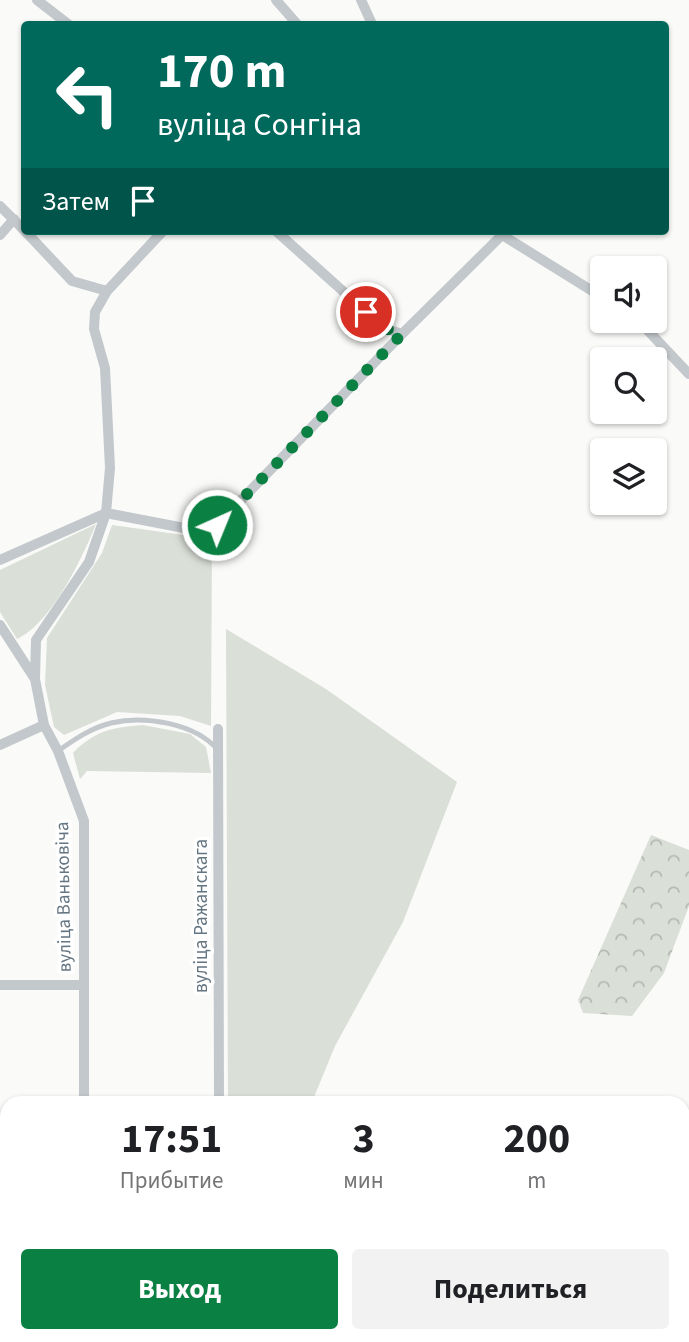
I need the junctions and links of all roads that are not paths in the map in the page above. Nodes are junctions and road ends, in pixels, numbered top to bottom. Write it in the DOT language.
graph roads {
  1 [pos="37,0"];
  2 [pos="276,0"];
  3 [pos="361,0"];
  4 [pos="64,21"];
  5 [pos="294,21"];
  6 [pos="371,21"];
  7 [pos="0,206"];
  8 [pos="14,219"];
  9 [pos="21,227"];
  10 [pos="29,235"];
  11 [pos="159,235"];
  12 [pos="280,235"];
  13 [pos="496,235"];
  14 [pos="501,235"];
  15 [pos="0,236"];
  16 [pos="590,290"];
  17 [pos="107,291"];
  18 [pos="651,333"];
  19 [pos="402,334"];
  20 [pos="689,374"];
  21 [pos="106,513"];
  22 [pos="0,560"];
  23 [pos="0,625"];
  24 [pos="35,679"];
  25 [pos="44,725"];
  26 [pos="218,729"];
  27 [pos="0,745"];
  28 [pos="218,750"];
  29 [pos="58,751"];
  30 [pos="0,985"];
  31 [pos="82,985"];
  32 [pos="84,1096"];
  33 [pos="219,1096"];
  1 -- 4 [label="street"];
  2 -- 5 [label="street"];
  3 -- 6 [label="street"];
  7 -- 8 [label="street"];
  8 -- 9 [label="street"];
  8 -- 15 [label="street"];
  10 -- 17 [label="street"];
  11 -- 17 [label="street"];
  12 -- 19 [label="street"];
  13 -- 19 [label="street"];
  14 -- 16 [label="street"];
  17 -- 21 [label="street"];
  18 -- 20 [label="street"];
  19 -- 21 [label="street"];
  21 -- 22 [label="street"];
  21 -- 24 [label="street"];
  23 -- 24 [label="street, вуліца Ваньковіча"];
  24 -- 25 [label="street, вуліца Ваньковіча"];
  25 -- 27 [label="street"];
  25 -- 29 [label="street, вуліца Ваньковіча"];
  26 -- 28 [label="street, вуліца Ражанскага"];
  28 -- 29 [label="lane"];
  28 -- 33 [label="street, вуліца Ражанскага"];
  29 -- 31 [label="street, вуліца Ваньковіча"];
  30 -- 31 [label="street"];
  31 -- 32 [label="street, вуліца Ваньковіча"];
}
